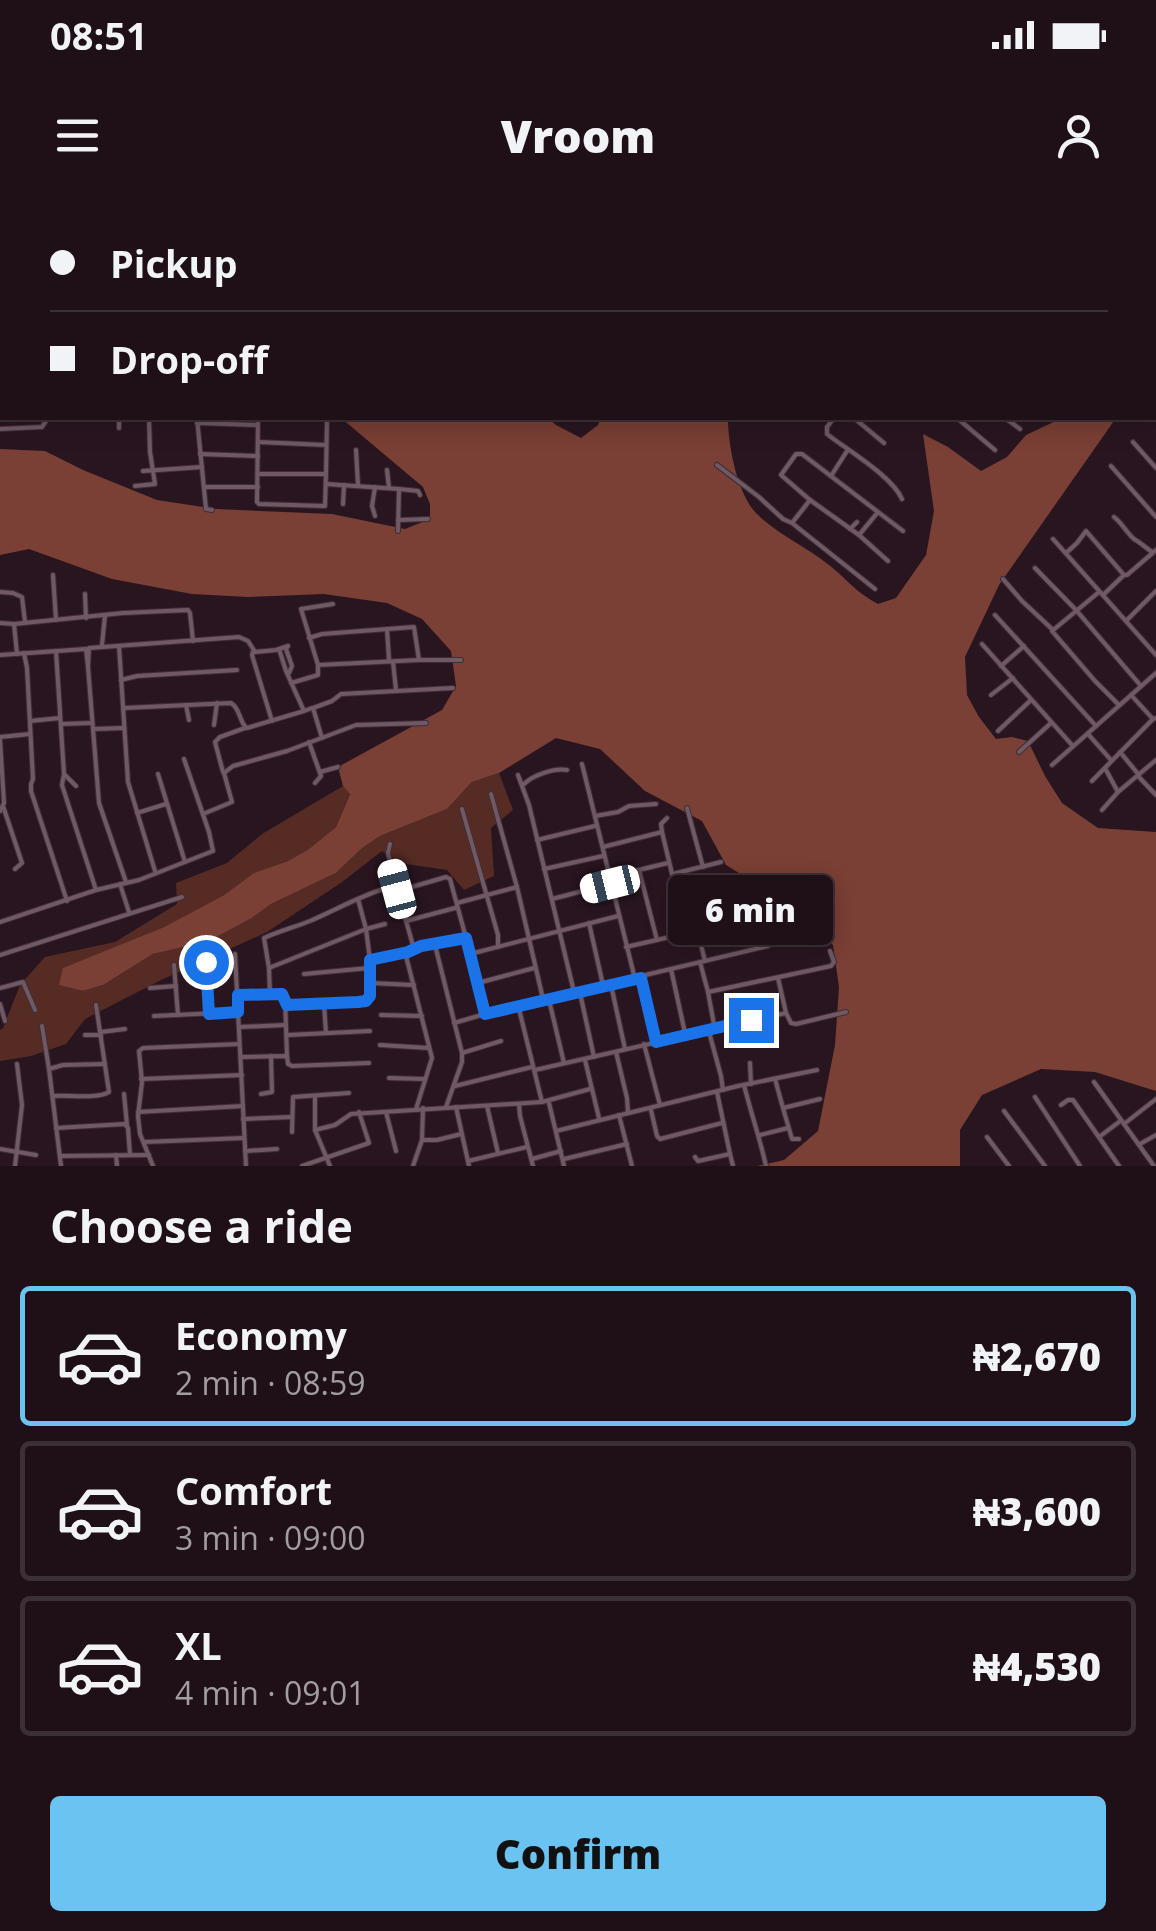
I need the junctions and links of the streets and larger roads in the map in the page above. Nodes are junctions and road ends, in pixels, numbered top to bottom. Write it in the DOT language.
graph roads {
  1 [pos="26,420"];
  2 [pos="47,420"];
  3 [pos="119,420"];
  4 [pos="149,420"];
  5 [pos="197,420"];
  6 [pos="258,420"];
  7 [pos="326,420"];
  8 [pos="833,420"];
  9 [pos="856,420"];
  10 [pos="959,420"];
  11 [pos="1008,420"];
  12 [pos="226,421"];
  13 [pos="258,426"];
  14 [pos="26,428"];
  15 [pos="120,428"];
  16 [pos="0,429"];
  17 [pos="1020,429"];
  18 [pos="258,442"];
  19 [pos="1133,442"];
  20 [pos="884,443"];
  21 [pos="326,444"];
  22 [pos="356,450"];
  23 [pos="994,450"];
  24 [pos="847,451"];
  25 [pos="200,454"];
  26 [pos="258,456"];
  27 [pos="716,465"];
  28 [pos="1111,466"];
  29 [pos="202,467"];
  30 [pos="1156,468"];
  31 [pos="154,470"];
  32 [pos="386,470"];
  33 [pos="142,472"];
  34 [pos="259,474"];
  35 [pos="326,474"];
  36 [pos="830,476"];
  37 [pos="326,484"];
  38 [pos="344,485"];
  39 [pos="135,486"];
  40 [pos="358,486"];
  41 [pos="205,487"];
  42 [pos="258,487"];
  43 [pos="375,487"];
  44 [pos="389,488"];
  45 [pos="399,489"];
  46 [pos="420,495"];
  47 [pos="902,499"];
  48 [pos="810,500"];
  49 [pos="342,504"];
  50 [pos="212,510"];
  51 [pos="878,512"];
  52 [pos="375,516"];
  53 [pos="1114,517"];
  54 [pos="1156,518"];
  55 [pos="428,519"];
  56 [pos="398,520"];
  57 [pos="858,522"];
  58 [pos="792,523"];
  59 [pos="850,529"];
  60 [pos="398,531"];
  61 [pos="904,532"];
  62 [pos="859,535"];
  63 [pos="1053,539"];
  64 [pos="1155,552"];
  65 [pos="1066,553"];
  66 [pos="888,560"];
  67 [pos="1035,568"];
  68 [pos="53,575"];
  69 [pos="1124,575"];
  70 [pos="1003,579"];
  71 [pos="876,590"];
  72 [pos="1156,591"];
  73 [pos="0,592"];
  74 [pos="85,594"];
  75 [pos="1101,594"];
  76 [pos="1150,596"];
  77 [pos="1156,602"];
  78 [pos="333,604"];
  79 [pos="1076,610"];
  80 [pos="995,615"];
  81 [pos="105,616"];
  82 [pos="86,618"];
  83 [pos="56,620"];
  84 [pos="1126,621"];
  85 [pos="25,622"];
  86 [pos="0,624"];
  87 [pos="14,624"];
  88 [pos="1052,629"];
  89 [pos="387,630"];
  90 [pos="309,638"];
  91 [pos="194,641"];
  92 [pos="982,644"];
  93 [pos="119,646"];
  94 [pos="1024,646"];
  95 [pos="102,647"];
  96 [pos="56,651"];
  97 [pos="253,652"];
  98 [pos="17,654"];
  99 [pos="24,654"];
  100 [pos="0,655"];
  101 [pos="1156,655"];
  102 [pos="419,660"];
  103 [pos="462,660"];
  104 [pos="391,662"];
  105 [pos="318,665"];
  106 [pos="1001,666"];
  107 [pos="88,667"];
  108 [pos="237,670"];
  109 [pos="1156,673"];
  110 [pos="1013,678"];
  111 [pos="121,680"];
  112 [pos="292,683"];
  113 [pos="1141,686"];
  114 [pos="453,688"];
  115 [pos="396,690"];
  116 [pos="991,695"];
  117 [pos="1130,695"];
  118 [pos="1031,700"];
  119 [pos="217,703"];
  120 [pos="186,705"];
  121 [pos="1119,706"];
  122 [pos="124,708"];
  123 [pos="314,708"];
  124 [pos="304,710"];
  125 [pos="1154,718"];
  126 [pos="189,720"];
  127 [pos="30,721"];
  128 [pos="60,721"];
  129 [pos="272,721"];
  130 [pos="426,723"];
  131 [pos="1052,724"];
  132 [pos="214,725"];
  133 [pos="92,726"];
  134 [pos="1096,726"];
  135 [pos="124,728"];
  136 [pos="245,728"];
  137 [pos="998,731"];
  138 [pos="30,734"];
  139 [pos="1088,734"];
  140 [pos="0,738"];
  141 [pos="322,738"];
  142 [pos="309,742"];
  143 [pos="1072,746"];
  144 [pos="1019,752"];
  145 [pos="1120,752"];
  146 [pos="184,759"];
  147 [pos="1110,760"];
  148 [pos="1156,760"];
  149 [pos="582,764"];
  150 [pos="1052,765"];
  151 [pos="338,767"];
  152 [pos="1105,768"];
  153 [pos="567,770"];
  154 [pos="320,772"];
  155 [pos="224,773"];
  156 [pos="64,774"];
  157 [pos="158,774"];
  158 [pos="518,775"];
  159 [pos="1138,776"];
  160 [pos="1092,781"];
  161 [pos="316,783"];
  162 [pos="76,786"];
  163 [pos="524,789"];
  164 [pos="1118,792"];
  165 [pos="491,794"];
  166 [pos="1156,795"];
  167 [pos="166,804"];
  168 [pos="656,804"];
  169 [pos="2,808"];
  170 [pos="688,808"];
  171 [pos="462,809"];
  172 [pos="1102,810"];
  173 [pos="137,813"];
  174 [pos="204,814"];
  175 [pos="594,816"];
  176 [pos="667,818"];
  177 [pos="597,826"];
  178 [pos="662,832"];
  179 [pos="537,840"];
  180 [pos="390,844"];
  181 [pos="603,847"];
  182 [pos="604,855"];
  183 [pos="185,862"];
  184 [pos="670,862"];
  185 [pos="721,862"];
  186 [pos="703,867"];
  187 [pos="15,869"];
  188 [pos="544,869"];
  189 [pos="639,870"];
  190 [pos="156,872"];
  191 [pos="673,874"];
  192 [pos="610,876"];
  193 [pos="123,883"];
  194 [pos="610,884"];
  195 [pos="766,884"];
  196 [pos="517,886"];
  197 [pos="96,890"];
  198 [pos="398,890"];
  199 [pos="488,894"];
  200 [pos="182,897"];
  201 [pos="358,898"];
  202 [pos="552,899"];
  203 [pos="67,901"];
  204 [pos="680,903"];
  205 [pos="457,905"];
  206 [pos="130,914"];
  207 [pos="618,916"];
  208 [pos="765,916"];
  209 [pos="406,920"];
  210 [pos="0,922"];
  211 [pos="588,923"];
  212 [pos="385,924"];
  213 [pos="366,929"];
  214 [pos="697,929"];
  215 [pos="560,930"];
  216 [pos="686,932"];
  217 [pos="466,938"];
  218 [pos="529,938"];
  219 [pos="656,940"];
  220 [pos="436,944"];
  221 [pos="803,944"];
  222 [pos="498,946"];
  223 [pos="626,947"];
  224 [pos="414,949"];
  225 [pos="830,950"];
  226 [pos="406,952"];
  227 [pos="235,954"];
  228 [pos="470,954"];
  229 [pos="0,955"];
  230 [pos="370,960"];
  231 [pos="206,962"];
  232 [pos="702,962"];
  233 [pos="174,965"];
  234 [pos="269,968"];
  235 [pos="370,968"];
  236 [pos="534,968"];
  237 [pos="671,969"];
  238 [pos="304,974"];
  239 [pos="638,978"];
  240 [pos="778,978"];
  241 [pos="370,983"];
  242 [pos="478,983"];
  243 [pos="611,983"];
  244 [pos="414,985"];
  245 [pos="603,985"];
  246 [pos="176,986"];
  247 [pos="0,988"];
  248 [pos="150,988"];
  249 [pos="577,992"];
  250 [pos="708,992"];
  251 [pos="238,995"];
  252 [pos="270,995"];
  253 [pos="546,999"];
  254 [pos="0,1004"];
  255 [pos="96,1004"];
  256 [pos="324,1004"];
  257 [pos="287,1005"];
  258 [pos="518,1005"];
  259 [pos="35,1010"];
  260 [pos="238,1012"];
  261 [pos="786,1012"];
  262 [pos="846,1012"];
  263 [pos="209,1014"];
  264 [pos="485,1014"];
  265 [pos="381,1015"];
  266 [pos="154,1016"];
  267 [pos="178,1016"];
  268 [pos="422,1016"];
  269 [pos="5,1021"];
  270 [pos="454,1023"];
  271 [pos="285,1025"];
  272 [pos="42,1026"];
  273 [pos="239,1027"];
  274 [pos="125,1030"];
  275 [pos="712,1030"];
  276 [pos="370,1031"];
  277 [pos="326,1033"];
  278 [pos="101,1034"];
  279 [pos="288,1035"];
  280 [pos="685,1035"];
  281 [pos="85,1036"];
  282 [pos="501,1041"];
  283 [pos="656,1042"];
  284 [pos="240,1044"];
  285 [pos="644,1044"];
  286 [pos="380,1045"];
  287 [pos="429,1048"];
  288 [pos="625,1049"];
  289 [pos="616,1052"];
  290 [pos="462,1053"];
  291 [pos="271,1056"];
  292 [pos="287,1056"];
  293 [pos="241,1057"];
  294 [pos="594,1057"];
  295 [pos="585,1060"];
  296 [pos="369,1063"];
  297 [pos="564,1063"];
  298 [pos="750,1063"];
  299 [pos="17,1064"];
  300 [pos="105,1064"];
  301 [pos="533,1068"];
  302 [pos="49,1069"];
  303 [pos="818,1070"];
  304 [pos="242,1075"];
  305 [pos="388,1078"];
  306 [pos="142,1079"];
  307 [pos="775,1079"];
  308 [pos="426,1080"];
  309 [pos="1094,1082"];
  310 [pos="748,1085"];
  311 [pos="455,1086"];
  312 [pos="590,1089"];
  313 [pos="720,1091"];
  314 [pos="124,1094"];
  315 [pos="261,1094"];
  316 [pos="349,1094"];
  317 [pos="52,1096"];
  318 [pos="315,1096"];
  319 [pos="1035,1097"];
  320 [pos="820,1099"];
  321 [pos="1156,1099"];
  322 [pos="545,1101"];
  323 [pos="519,1104"];
  324 [pos="660,1105"];
  325 [pos="1061,1105"];
  326 [pos="244,1106"];
  327 [pos="487,1106"];
  328 [pos="446,1107"];
  329 [pos="456,1107"];
  330 [pos="424,1108"];
  331 [pos="650,1108"];
  332 [pos="783,1108"];
  333 [pos="416,1109"];
  334 [pos="386,1110"];
  335 [pos="1079,1110"];
  336 [pos="1004,1111"];
  337 [pos="138,1112"];
  338 [pos="359,1112"];
  339 [pos="628,1113"];
  340 [pos="1072,1114"];
  341 [pos="619,1115"];
  342 [pos="292,1117"];
  343 [pos="243,1119"];
  344 [pos="600,1120"];
  345 [pos="722,1123"];
  346 [pos="1122,1123"];
  347 [pos="128,1125"];
  348 [pos="56,1128"];
  349 [pos="788,1128"];
  350 [pos="315,1130"];
  351 [pos="556,1131"];
  352 [pos="292,1132"];
  353 [pos="461,1134"];
  354 [pos="1156,1135"];
  355 [pos="760,1136"];
  356 [pos="987,1136"];
  357 [pos="1099,1137"];
  358 [pos="244,1138"];
  359 [pos="799,1139"];
  360 [pos="422,1140"];
  361 [pos="144,1142"];
  362 [pos="627,1144"];
  363 [pos="1140,1144"];
  364 [pos="528,1146"];
  365 [pos="0,1149"];
  366 [pos="278,1149"];
  367 [pos="396,1150"];
  368 [pos="245,1151"];
  369 [pos="561,1151"];
  370 [pos="17,1152"];
  371 [pos="498,1153"];
  372 [pos="36,1154"];
  373 [pos="149,1154"];
  374 [pos="730,1154"];
  375 [pos="116,1155"];
  376 [pos="130,1155"];
  377 [pos="60,1156"];
  378 [pos="327,1157"];
  379 [pos="695,1157"];
  380 [pos="532,1158"];
  381 [pos="469,1163"];
  382 [pos="564,1163"];
  383 [pos="1117,1165"];
  384 [pos="15,1166"];
  385 [pos="61,1166"];
  386 [pos="117,1166"];
  387 [pos="152,1166"];
  388 [pos="246,1166"];
  389 [pos="302,1166"];
  390 [pos="330,1166"];
  391 [pos="413,1166"];
  392 [pos="533,1166"];
  393 [pos="632,1166"];
  394 [pos="733,1166"];
  395 [pos="766,1166"];
  396 [pos="1009,1166"];
  397 [pos="1045,1166"];
  398 [pos="1080,1166"];
  399 [pos="1154,1166"];
  1 -- 14 [label="street"];
  2 -- 14 [label="street"];
  3 -- 15 [label="street"];
  4 -- 31 [label="street"];
  5 -- 12 [label="street"];
  5 -- 25 [label="street"];
  6 -- 13 [label="street"];
  7 -- 21 [label="street"];
  8 -- 24 [label="street"];
  9 -- 20 [label="street"];
  10 -- 23 [label="street"];
  11 -- 17 [label="street"];
  12 -- 13 [label="street"];
  13 -- 18 [label="street"];
  14 -- 16 [label="street"];
  18 -- 21 [label="street"];
  18 -- 26 [label="street"];
  19 -- 30 [label="street"];
  21 -- 35 [label="street"];
  22 -- 40 [label="street"];
  24 -- 36 [label="street"];
  24 -- 47 [label="street"];
  25 -- 26 [label="street"];
  25 -- 29 [label="street"];
  26 -- 34 [label="street"];
  27 -- 58 [label="street"];
  28 -- 54 [label="street"];
  29 -- 31 [label="street"];
  29 -- 41 [label="street"];
  31 -- 33 [label="street"];
  31 -- 39 [label="street"];
  32 -- 44 [label="street"];
  34 -- 35 [label="street"];
  34 -- 42 [label="street"];
  35 -- 37 [label="street"];
  36 -- 48 [label="street"];
  36 -- 51 [label="street"];
  37 -- 38 [label="street"];
  37 -- 42 [label="street"];
  38 -- 40 [label="street"];
  38 -- 49 [label="street"];
  40 -- 43 [label="street"];
  41 -- 42 [label="street"];
  41 -- 50 [label="street"];
  43 -- 44 [label="street"];
  43 -- 52 [label="street"];
  44 -- 45 [label="street"];
  45 -- 46 [label="street"];
  45 -- 56 [label="street"];
  48 -- 58 [label="street"];
  48 -- 59 [label="street"];
  51 -- 61 [label="street"];
  51 -- 62 [label="street"];
  53 -- 64 [label="street"];
  55 -- 56 [label="street"];
  56 -- 60 [label="street"];
  57 -- 59 [label="street"];
  58 -- 71 [label="street"];
  59 -- 62 [label="street"];
  62 -- 66 [label="street"];
  63 -- 65 [label="street"];
  64 -- 69 [label="street"];
  65 -- 69 [label="street"];
  65 -- 75 [label="street"];
  67 -- 79 [label="street"];
  68 -- 83 [label="street"];
  69 -- 75 [label="street"];
  70 -- 88 [label="street"];
  72 -- 76 [label="street"];
  73 -- 85 [label="street"];
  74 -- 82 [label="street"];
  75 -- 79 [label="street"];
  75 -- 84 [label="street"];
  76 -- 77 [label="street"];
  76 -- 84 [label="street"];
  78 -- 90 [label="street"];
  79 -- 88 [label="street"];
  79 -- 113 [label="street"];
  80 -- 94 [label="street"];
  81 -- 82 [label="street"];
  81 -- 91 [label="street"];
  81 -- 95 [label="street"];
  82 -- 83 [label="street"];
  83 -- 85 [label="street"];
  84 -- 101 [label="street"];
  85 -- 87 [label="street"];
  86 -- 87 [label="street"];
  87 -- 98 [label="street"];
  88 -- 121 [label="street"];
  89 -- 90 [label="street"];
  89 -- 102 [label="street"];
  89 -- 104 [label="street"];
  90 -- 105 [label="street"];
  91 -- 93 [label="street"];
  91 -- 97 [label="street"];
  92 -- 106 [label="street"];
  93 -- 95 [label="street"];
  93 -- 111 [label="street"];
  94 -- 106 [label="street"];
  94 -- 134 [label="street"];
  95 -- 107 [label="street"];
  96 -- 99 [label="street"];
  96 -- 107 [label="street"];
  96 -- 128 [label="street"];
  97 -- 112 [label="street"];
  97 -- 129 [label="street"];
  98 -- 99 [label="street"];
  98 -- 100 [label="street"];
  99 -- 127 [label="street"];
  102 -- 103 [label="street"];
  102 -- 104 [label="street"];
  104 -- 105 [label="street"];
  104 -- 115 [label="street"];
  105 -- 112 [label="street"];
  106 -- 110 [label="street"];
  107 -- 133 [label="street"];
  108 -- 111 [label="street"];
  109 -- 113 [label="street"];
  110 -- 116 [label="street"];
  110 -- 118 [label="street"];
  111 -- 122 [label="street"];
  112 -- 124 [label="street"];
  113 -- 117 [label="street"];
  114 -- 115 [label="street"];
  115 -- 123 [label="street"];
  117 -- 121 [label="street"];
  117 -- 125 [label="street"];
  118 -- 131 [label="street"];
  118 -- 137 [label="street"];
  119 -- 120 [label="street"];
  119 -- 132 [label="street"];
  119 -- 136 [label="street"];
  120 -- 122 [label="street"];
  120 -- 126 [label="street"];
  121 -- 134 [label="street"];
  122 -- 135 [label="street"];
  123 -- 124 [label="street"];
  123 -- 141 [label="street"];
  124 -- 129 [label="street"];
  125 -- 145 [label="street"];
  127 -- 128 [label="street"];
  127 -- 138 [label="street"];
  128 -- 133 [label="street"];
  128 -- 156 [label="street"];
  129 -- 136 [label="street"];
  130 -- 141 [label="street"];
  131 -- 143 [label="street"];
  131 -- 144 [label="street"];
  133 -- 135 [label="street"];
  133 -- 193 [label="street"];
  134 -- 139 [label="street"];
  135 -- 173 [label="street"];
  136 -- 155 [label="street"];
  138 -- 140 [label="street"];
  138 -- 203 [label="street"];
  139 -- 143 [label="street"];
  139 -- 147 [label="street"];
  140 -- 169 [label="street"];
  141 -- 142 [label="street"];
  142 -- 154 [label="street"];
  142 -- 155 [label="street"];
  143 -- 150 [label="street"];
  145 -- 147 [label="street"];
  145 -- 159 [label="street"];
  146 -- 174 [label="street"];
  147 -- 152 [label="street"];
  148 -- 159 [label="street"];
  149 -- 175 [label="street"];
  151 -- 154 [label="street"];
  152 -- 160 [label="street"];
  152 -- 164 [label="street"];
  153 -- 163 [label="street"];
  154 -- 161 [label="street"];
  155 -- 174 [label="street"];
  156 -- 162 [label="street"];
  156 -- 197 [label="street"];
  157 -- 167 [label="street"];
  158 -- 163 [label="street"];
  159 -- 164 [label="street"];
  159 -- 166 [label="street"];
  163 -- 179 [label="street"];
  164 -- 172 [label="street"];
  165 -- 196 [label="street"];
  167 -- 173 [label="street"];
  167 -- 183 [label="street"];
  168 -- 175 [label="street"];
  169 -- 187 [label="street"];
  170 -- 186 [label="street"];
  171 -- 199 [label="street"];
  173 -- 190 [label="street"];
  174 -- 183 [label="street"];
  175 -- 177 [label="street"];
  176 -- 178 [label="street"];
  177 -- 179 [label="street"];
  177 -- 181 [label="street"];
  178 -- 181 [label="street"];
  178 -- 184 [label="street"];
  179 -- 188 [label="street"];
  180 -- 198 [label="street"];
  181 -- 182 [label="street"];
  182 -- 188 [label="street"];
  182 -- 192 [label="street"];
  183 -- 190 [label="street"];
  184 -- 189 [label="street"];
  184 -- 191 [label="street"];
  185 -- 186 [label="street"];
  186 -- 191 [label="street"];
  188 -- 202 [label="street"];
  189 -- 192 [label="street"];
  189 -- 219 [label="street"];
  190 -- 193 [label="street"];
  191 -- 204 [label="street"];
  192 -- 194 [label="street"];
  193 -- 197 [label="street"];
  193 -- 206 [label="street"];
  194 -- 202 [label="street"];
  194 -- 207 [label="street"];
  195 -- 204 [label="street"];
  196 -- 199 [label="street"];
  196 -- 218 [label="street"];
  197 -- 203 [label="street"];
  198 -- 201 [label="street"];
  198 -- 205 [label="street"];
  198 -- 209 [label="street"];
  199 -- 205 [label="street"];
  199 -- 222 [label="street"];
  200 -- 206 [label="street"];
  201 -- 213 [label="street"];
  201 -- 234 [label="street"];
  202 -- 215 [label="street"];
  203 -- 210 [label="street"];
  204 -- 216 [label="street"];
  205 -- 209 [label="street"];
  205 -- 217 [label="street"];
  206 -- 229 [label="street"];
  207 -- 211 [label="street"];
  207 -- 223 [label="street"];
  208 -- 214 [label="street"];
  208 -- 221 [label="street"];
  208 -- 232 [label="street"];
  209 -- 224 [label="street"];
  211 -- 215 [label="street"];
  211 -- 245 [label="street"];
  212 -- 213 [label="street"];
  213 -- 230 [label="street"];
  213 -- 234 [label="street"];
  214 -- 216 [label="street"];
  214 -- 232 [label="street"];
  215 -- 218 [label="street"];
  215 -- 249 [label="street"];
  216 -- 219 [label="street"];
  217 -- 220 [label="street"];
  217 -- 228 [label="street"];
  218 -- 222 [label="street"];
  218 -- 236 [label="street"];
  219 -- 223 [label="street"];
  220 -- 224 [label="street"];
  220 -- 270 [label="street"];
  222 -- 228 [label="street"];
  223 -- 239 [label="street"];
  224 -- 226 [label="street"];
  225 -- 240 [label="street"];
  226 -- 230 [label="street"];
  226 -- 244 [label="street"];
  227 -- 251 [label="street"];
  228 -- 242 [label="street"];
  230 -- 235 [label="street"];
  231 -- 263 [label="street"];
  232 -- 237 [label="street"];
  232 -- 250 [label="street"];
  233 -- 246 [label="street"];
  234 -- 252 [label="street"];
  235 -- 238 [label="street"];
  235 -- 241 [label="street"];
  236 -- 242 [label="street"];
  236 -- 253 [label="street"];
  237 -- 239 [label="street"];
  237 -- 280 [label="street"];
  239 -- 243 [label="street"];
  239 -- 283 [label="street"];
  240 -- 250 [label="street"];
  240 -- 261 [label="street"];
  241 -- 244 [label="street"];
  241 -- 256 [label="street"];
  242 -- 264 [label="street"];
  243 -- 245 [label="street"];
  243 -- 288 [label="street"];
  244 -- 268 [label="street"];
  245 -- 249 [label="street"];
  246 -- 248 [label="street"];
  246 -- 267 [label="street"];
  247 -- 259 [label="street"];
  249 -- 253 [label="street"];
  249 -- 294 [label="street"];
  250 -- 275 [label="street"];
  251 -- 252 [label="street"];
  251 -- 260 [label="street"];
  252 -- 257 [label="street"];
  253 -- 258 [label="street"];
  253 -- 297 [label="street"];
  254 -- 269 [label="street"];
  255 -- 278 [label="street"];
  256 -- 257 [label="street"];
  256 -- 277 [label="street"];
  257 -- 271 [label="street"];
  258 -- 264 [label="street"];
  258 -- 301 [label="street"];
  260 -- 263 [label="street"];
  260 -- 273 [label="street"];
  261 -- 262 [label="street"];
  261 -- 275 [label="street"];
  263 -- 267 [label="street"];
  264 -- 270 [label="street"];
  265 -- 268 [label="street"];
  266 -- 267 [label="street"];
  268 -- 287 [label="street"];
  270 -- 290 [label="street"];
  271 -- 273 [label="street"];
  271 -- 279 [label="street"];
  272 -- 302 [label="street"];
  273 -- 284 [label="street"];
  274 -- 278 [label="street"];
  275 -- 280 [label="street"];
  275 -- 313 [label="street"];
  276 -- 277 [label="street"];
  277 -- 279 [label="street"];
  278 -- 281 [label="street"];
  278 -- 300 [label="street"];
  279 -- 292 [label="street"];
  280 -- 283 [label="street"];
  282 -- 290 [label="street"];
  283 -- 285 [label="street"];
  284 -- 293 [label="street"];
  284 -- 306 [label="street"];
  285 -- 288 [label="street"];
  285 -- 324 [label="street"];
  286 -- 287 [label="street"];
  287 -- 308 [label="street"];
  288 -- 289 [label="street"];
  289 -- 294 [label="street"];
  289 -- 339 [label="street"];
  290 -- 311 [label="street"];
  291 -- 292 [label="street"];
  291 -- 293 [label="street"];
  291 -- 315 [label="street"];
  292 -- 296 [label="street"];
  293 -- 304 [label="street"];
  294 -- 295 [label="street"];
  295 -- 297 [label="street"];
  295 -- 312 [label="street"];
  297 -- 301 [label="street"];
  298 -- 310 [label="street"];
  299 -- 370 [label="street"];
  300 -- 302 [label="street"];
  300 -- 317 [label="street"];
  301 -- 311 [label="street"];
  301 -- 322 [label="street"];
  302 -- 317 [label="street"];
  303 -- 307 [label="street"];
  304 -- 306 [label="street"];
  304 -- 326 [label="street"];
  305 -- 308 [label="street"];
  306 -- 337 [label="street"];
  307 -- 310 [label="street"];
  307 -- 332 [label="street"];
  308 -- 333 [label="street"];
  309 -- 346 [label="street"];
  310 -- 313 [label="street"];
  310 -- 355 [label="street"];
  311 -- 328 [label="street"];
  312 -- 322 [label="street"];
  312 -- 344 [label="street"];
  313 -- 324 [label="street"];
  313 -- 345 [label="street"];
  314 -- 347 [label="street"];
  316 -- 318 [label="street"];
  317 -- 348 [label="street"];
  318 -- 342 [label="street"];
  318 -- 350 [label="street"];
  319 -- 398 [label="street"];
  320 -- 332 [label="street"];
  321 -- 346 [label="street"];
  322 -- 323 [label="street"];
  322 -- 351 [label="street"];
  323 -- 327 [label="street"];
  323 -- 364 [label="street"];
  324 -- 331 [label="street"];
  325 -- 335 [label="street"];
  326 -- 337 [label="street"];
  326 -- 343 [label="street"];
  327 -- 329 [label="street"];
  327 -- 371 [label="street"];
  328 -- 329 [label="street"];
  328 -- 330 [label="street"];
  329 -- 353 [label="street"];
  330 -- 333 [label="street"];
  330 -- 360 [label="street"];
  331 -- 339 [label="street"];
  331 -- 345 [label="street"];
  332 -- 349 [label="street"];
  333 -- 334 [label="street"];
  334 -- 338 [label="street"];
  334 -- 367 [label="street"];
  335 -- 340 [label="street"];
  335 -- 357 [label="street"];
  336 -- 397 [label="street"];
  337 -- 361 [label="street"];
  338 -- 350 [label="street"];
  338 -- 378 [label="street"];
  339 -- 341 [label="street"];
  341 -- 344 [label="street"];
  341 -- 362 [label="street"];
  342 -- 343 [label="street"];
  342 -- 352 [label="street"];
  343 -- 358 [label="street"];
  344 -- 351 [label="street"];
  345 -- 374 [label="street"];
  346 -- 357 [label="street"];
  346 -- 363 [label="street"];
  347 -- 348 [label="street"];
  347 -- 376 [label="street"];
  348 -- 377 [label="street"];
  349 -- 355 [label="street"];
  349 -- 359 [label="street"];
  350 -- 378 [label="street"];
  351 -- 369 [label="street"];
  353 -- 360 [label="street"];
  353 -- 381 [label="street"];
  354 -- 363 [label="street"];
  355 -- 395 [label="street"];
  356 -- 396 [label="street"];
  357 -- 383 [label="street"];
  358 -- 361 [label="street"];
  358 -- 368 [label="street"];
  360 -- 391 [label="street"];
  361 -- 373 [label="street"];
  362 -- 382 [label="street"];
  362 -- 393 [label="street"];
  363 -- 399 [label="street"];
  364 -- 371 [label="street"];
  364 -- 380 [label="street"];
  365 -- 370 [label="street"];
  366 -- 368 [label="street"];
  368 -- 388 [label="street"];
  369 -- 380 [label="street"];
  369 -- 382 [label="street"];
  370 -- 372 [label="street"];
  370 -- 384 [label="street"];
  371 -- 381 [label="street"];
  373 -- 376 [label="street"];
  373 -- 387 [label="street"];
  374 -- 379 [label="street"];
  374 -- 394 [label="street"];
  375 -- 376 [label="street"];
  375 -- 377 [label="street"];
  375 -- 386 [label="street"];
  377 -- 385 [label="street"];
  378 -- 389 [label="street"];
  378 -- 390 [label="street"];
  380 -- 392 [label="street"];
}
